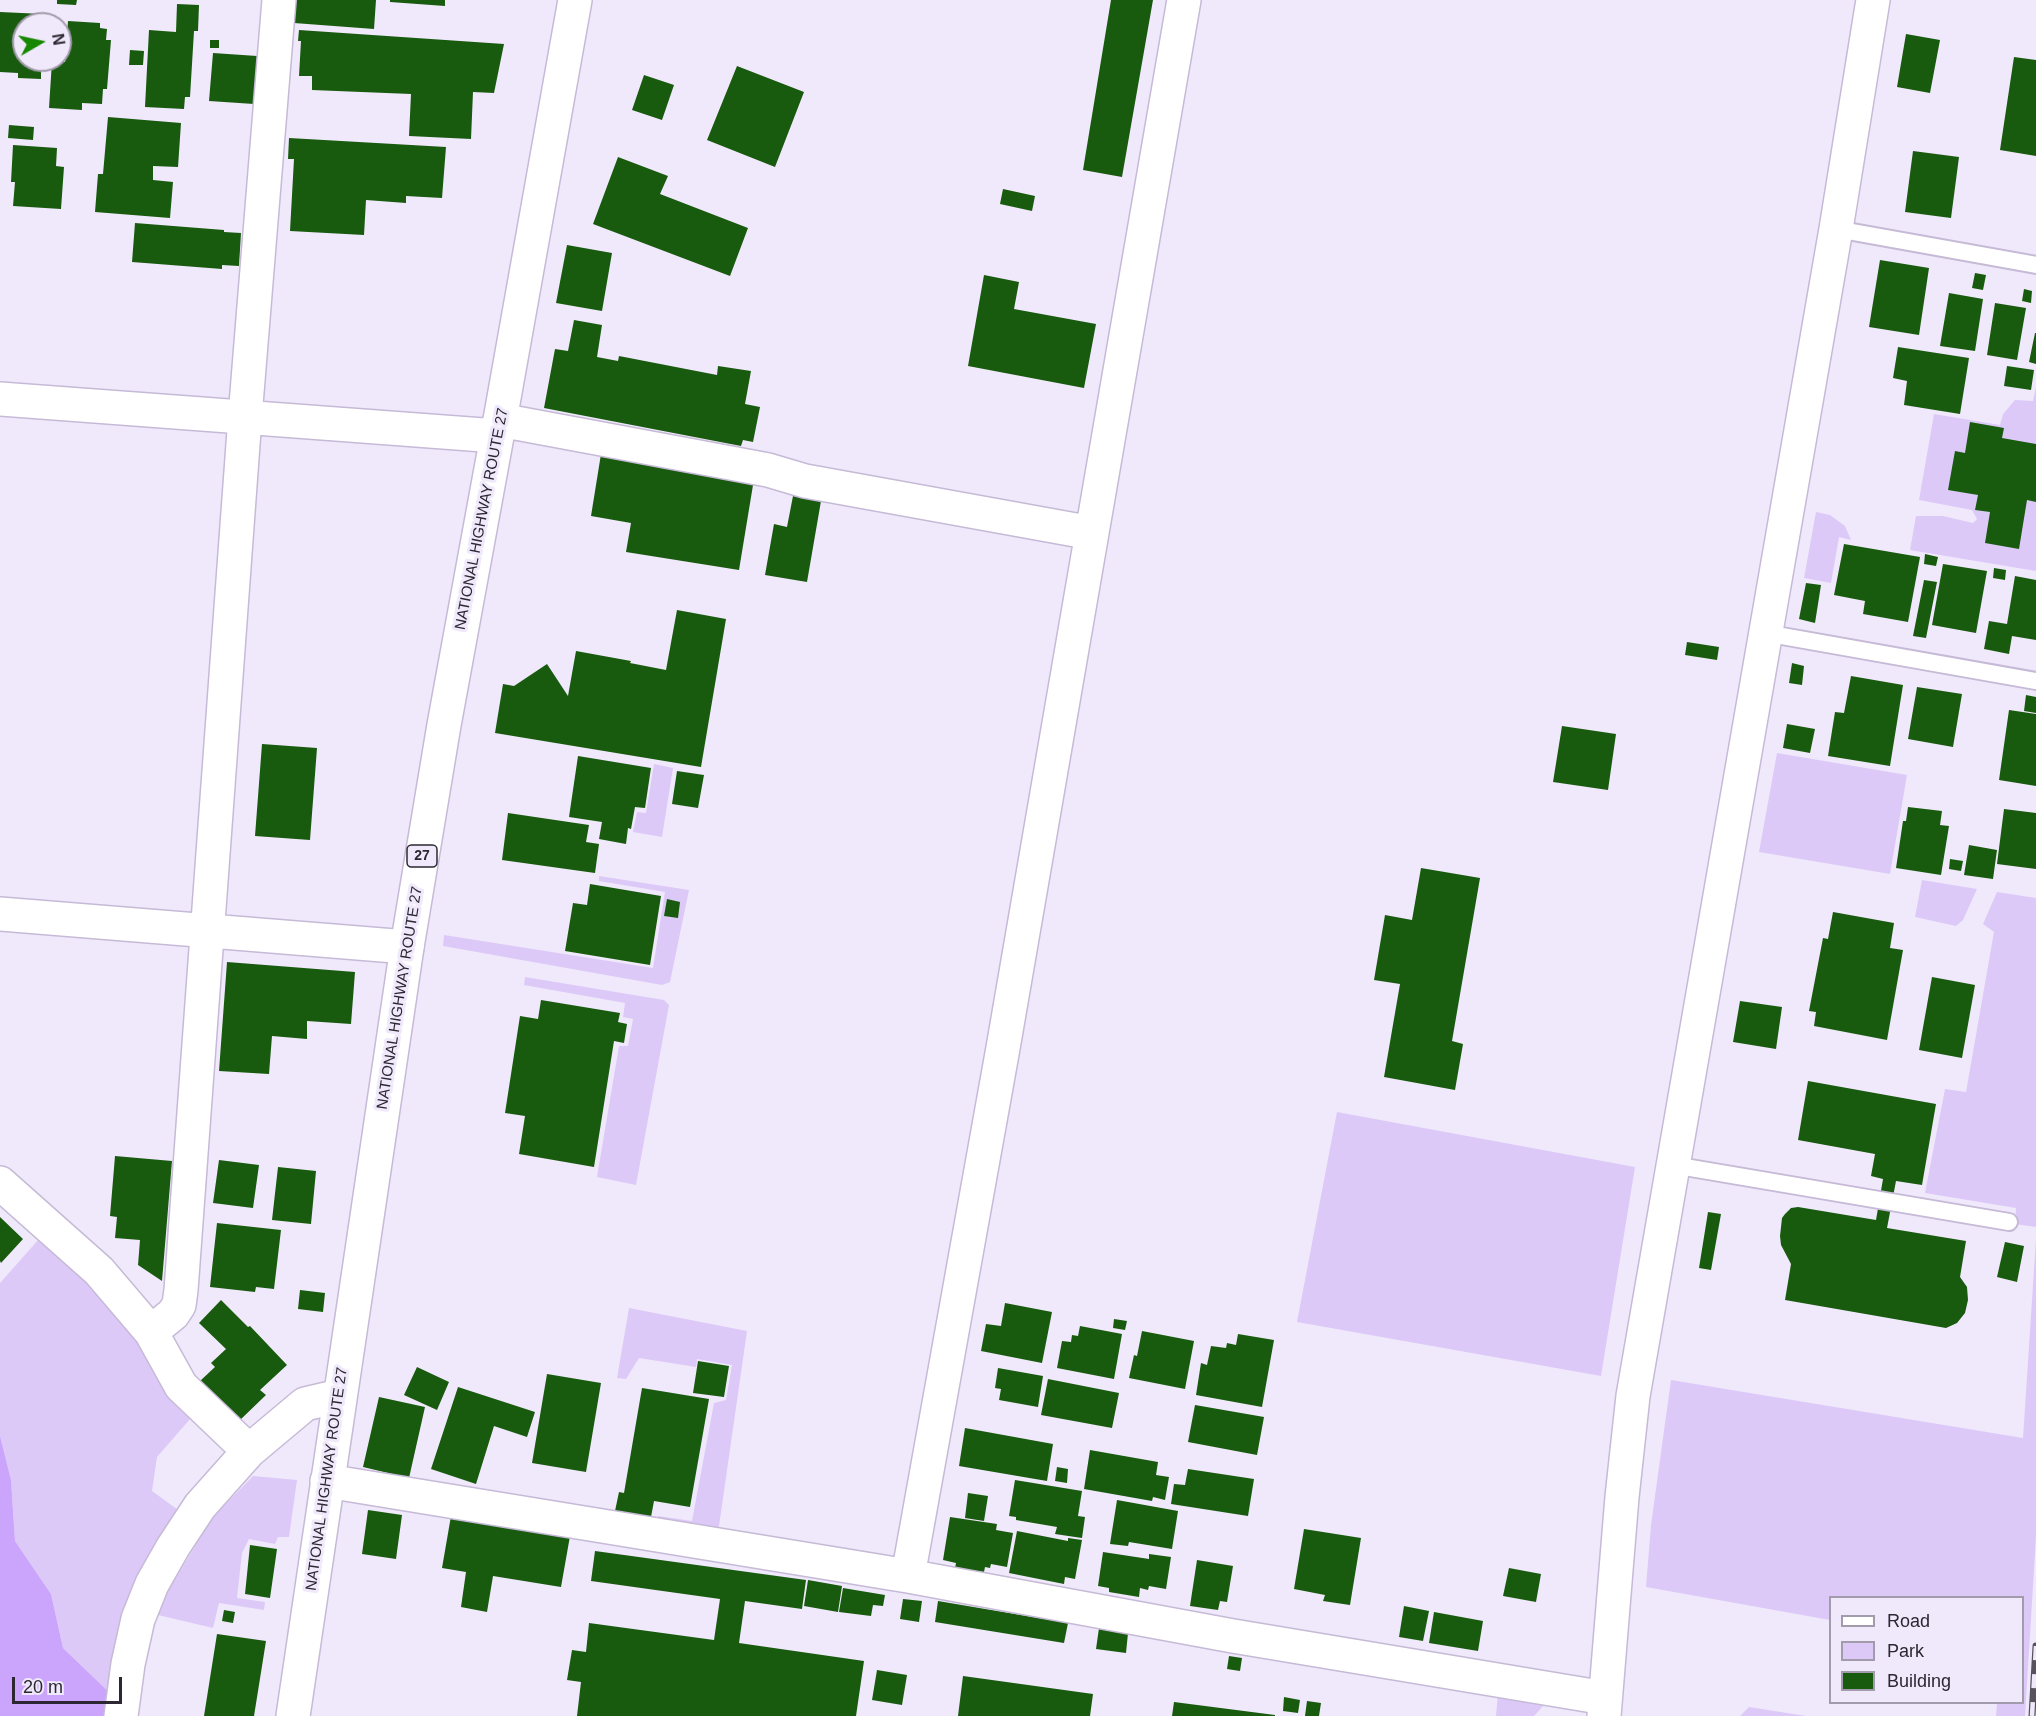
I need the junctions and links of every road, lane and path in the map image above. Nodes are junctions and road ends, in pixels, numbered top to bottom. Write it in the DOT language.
graph roads {
  1 [pos="272,0"];
  2 [pos="279,0"];
  3 [pos="575,0"];
  4 [pos="1184,0"];
  5 [pos="1873,0"];
  6 [pos="1836,229"];
  7 [pos="2036,265"];
  8 [pos="0,399"];
  9 [pos="245,417"];
  10 [pos="499,428"];
  11 [pos="1092,533"];
  12 [pos="1765,633"];
  13 [pos="2036,681"];
  14 [pos="0,914"];
  15 [pos="208,930"];
  16 [pos="407,947"];
  17 [pos="1673,1165"];
  18 [pos="0,1183"];
  19 [pos="2009,1222"];
  20 [pos="151,1332"];
  21 [pos="339,1396"];
  22 [pos="249,1452"];
  23 [pos="327,1480"];
  24 [pos="908,1576"];
  25 [pos="1604,1707"];
  26 [pos="121,1716"];
  27 [pos="293,1716"];
  1 -- 2 [label="lane"];
  2 -- 9 [label="main road"];
  3 -- 10 [label="main road, NATIONAL HIGHWAY ROUTE 27 / 27"];
  4 -- 11 [label="main road"];
  5 -- 6 [label="main road"];
  6 -- 7 [label="lane"];
  6 -- 12 [label="main road"];
  8 -- 9 [label="main road"];
  9 -- 10 [label="main road"];
  9 -- 15 [label="main road"];
  10 -- 11 [label="main road"];
  10 -- 16 [label="main road, NATIONAL HIGHWAY ROUTE 27 / 27"];
  11 -- 24 [label="main road"];
  12 -- 13 [label="lane"];
  12 -- 17 [label="main road"];
  14 -- 15 [label="main road"];
  15 -- 16 [label="main road"];
  15 -- 20 [label="main road"];
  16 -- 21 [label="main road, NATIONAL HIGHWAY ROUTE 27 / 27"];
  17 -- 19 [label="lane"];
  17 -- 25 [label="main road"];
  18 -- 20 [label="main road"];
  20 -- 22 [label="main road"];
  21 -- 22 [label="main road"];
  21 -- 23 [label="main road, NATIONAL HIGHWAY ROUTE 27 / 27"];
  22 -- 26 [label="main road"];
  23 -- 24 [label="main road"];
  23 -- 27 [label="main road, NATIONAL HIGHWAY ROUTE 27 / 27"];
  24 -- 25 [label="main road"];
}
